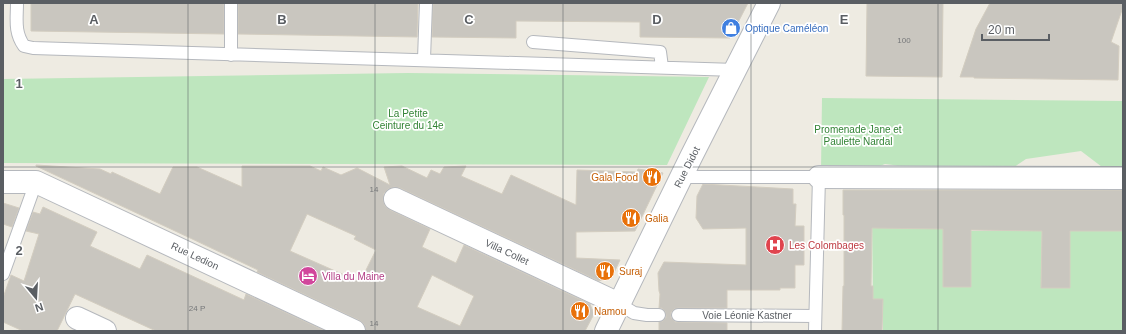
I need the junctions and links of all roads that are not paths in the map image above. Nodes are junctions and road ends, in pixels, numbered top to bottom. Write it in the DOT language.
graph roads {
  1 [pos="17,3"];
  2 [pos="231,3"];
  3 [pos="426,3"];
  4 [pos="769,3"];
  5 [pos="533,42"];
  6 [pos="231,54"];
  7 [pos="424,60"];
  8 [pos="662,67"];
  9 [pos="736,70"];
  10 [pos="819,177"];
  11 [pos="681,178"];
  12 [pos="1123,178"];
  13 [pos="3,182"];
  14 [pos="36,182"];
  15 [pos="395,199"];
  16 [pos="3,274"];
  17 [pos="619,304"];
  18 [pos="659,315"];
  19 [pos="678,315"];
  20 [pos="815,316"];
  21 [pos="77,318"];
  22 [pos="106,331"];
  23 [pos="354,331"];
  24 [pos="606,331"];
  25 [pos="815,331"];
  1 -- 6 [label="lane"];
  2 -- 6 [label="lane"];
  3 -- 7 [label="lane"];
  4 -- 9 [label="street, Rue Didot"];
  5 -- 8 [label="lane"];
  6 -- 7 [label="lane"];
  7 -- 8 [label="lane"];
  8 -- 9 [label="lane"];
  9 -- 11 [label="street, Rue Didot"];
  10 -- 11 [label="lane"];
  10 -- 12 [label="street"];
  10 -- 20 [label="lane"];
  11 -- 17 [label="street, Rue Didot"];
  13 -- 14 [label="street"];
  14 -- 16 [label="lane"];
  14 -- 23 [label="street, Rue Ledion"];
  15 -- 17 [label="street, Villa Collet"];
  17 -- 18 [label="lane"];
  17 -- 24 [label="street, Rue Didot"];
  19 -- 20 [label="lane, Voie Léonie Kastner"];
  20 -- 25 [label="lane"];
  21 -- 22 [label="street"];
}
